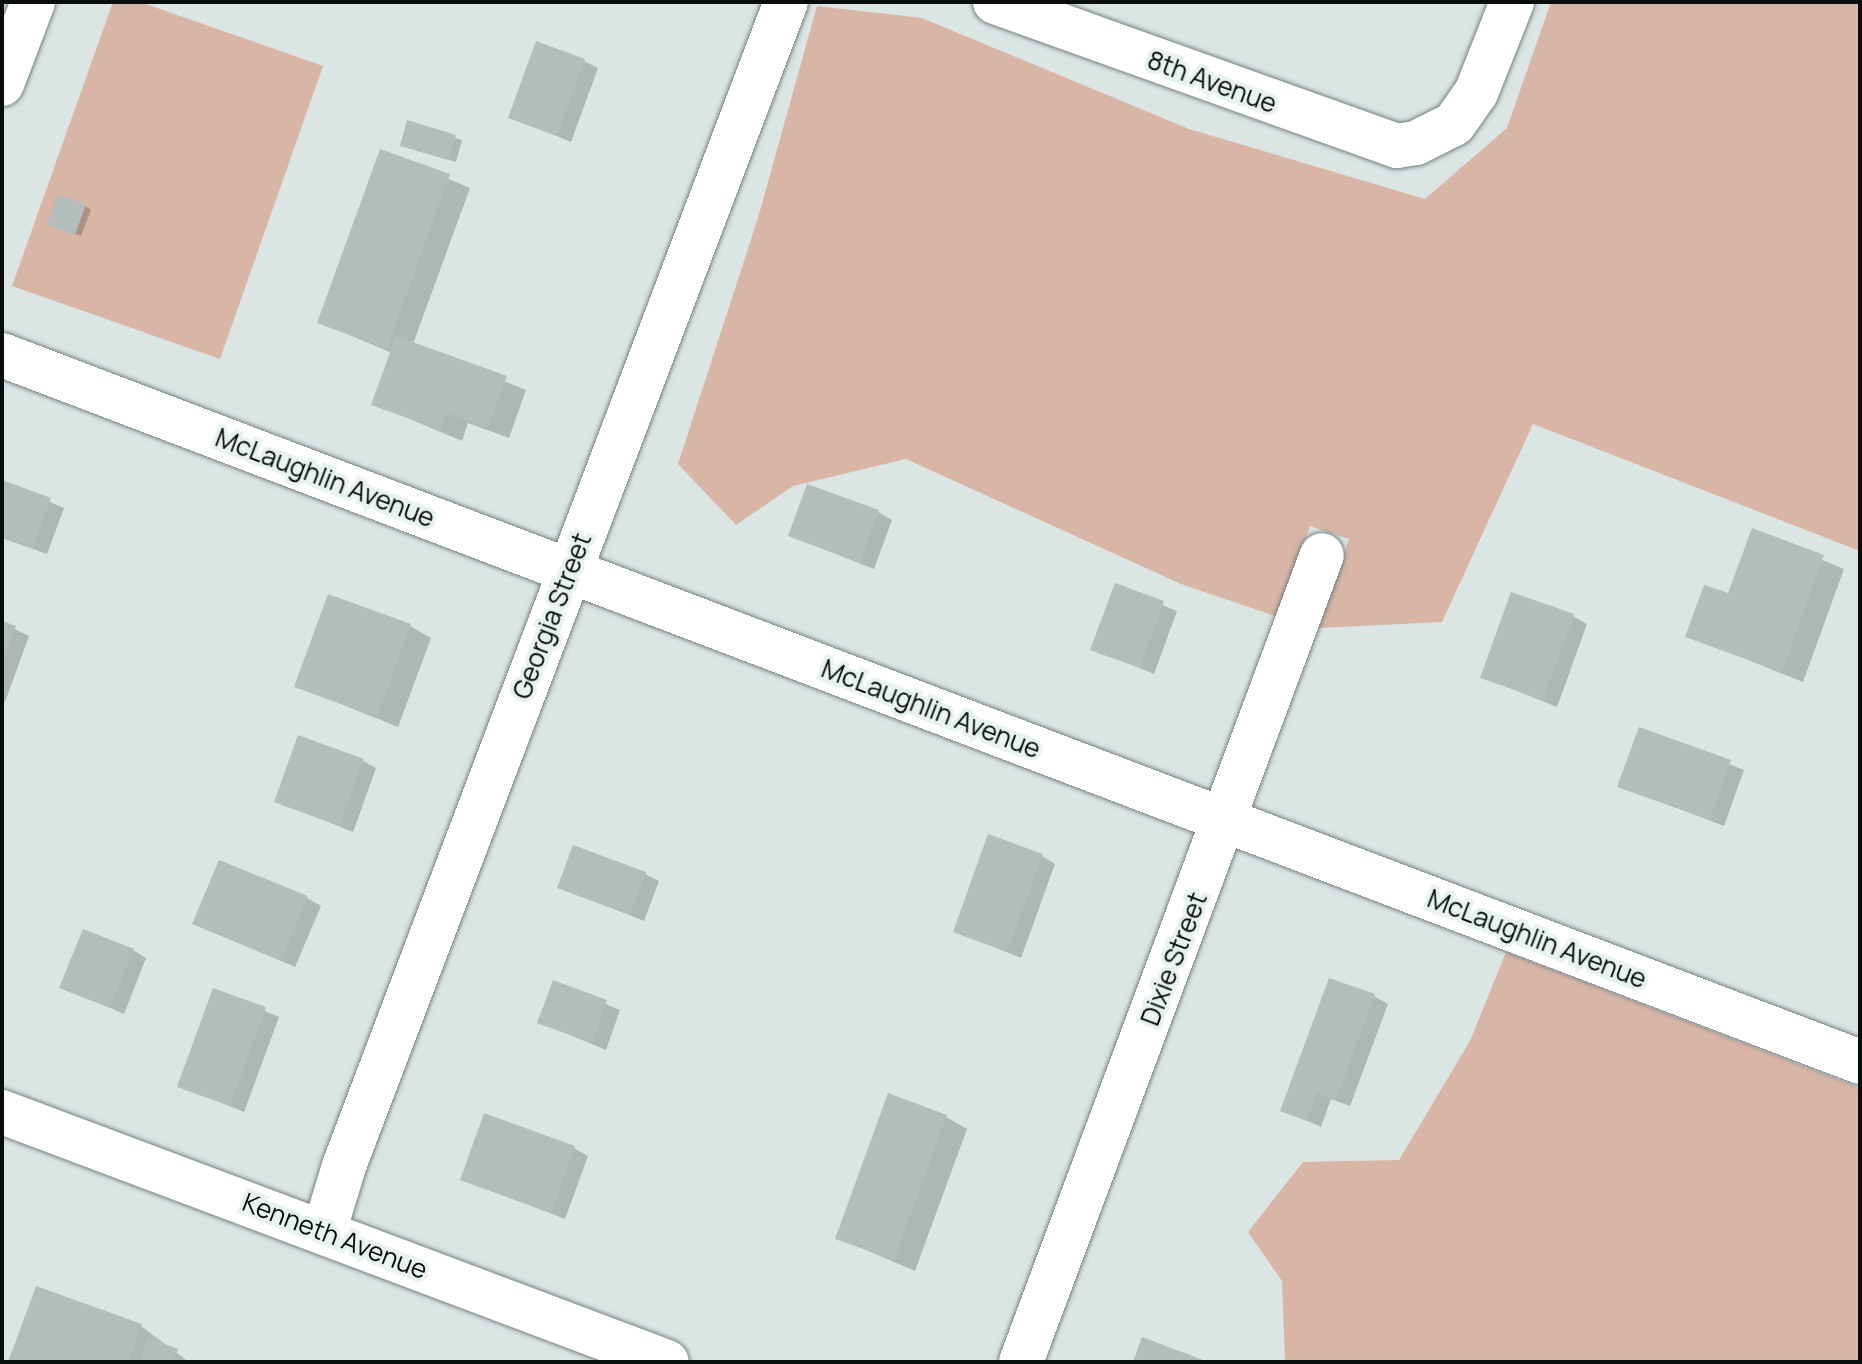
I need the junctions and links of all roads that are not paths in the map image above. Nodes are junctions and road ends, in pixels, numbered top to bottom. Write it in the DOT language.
graph roads {
  1 [pos="33,2"];
  2 [pos="786,2"];
  3 [pos="995,2"];
  4 [pos="1512,2"];
  5 [pos="2,84"];
  6 [pos="2,355"];
  7 [pos="1322,555"];
  8 [pos="568,571"];
  9 [pos="1225,822"];
  10 [pos="1860,1062"];
  11 [pos="2,1112"];
  12 [pos="324,1232"];
  13 [pos="667,1362"];
  14 [pos="1021,1362"];
  1 -- 5 [label="street"];
  2 -- 8 [label="street, Georgia Street"];
  3 -- 4 [label="street, 8th Avenue"];
  6 -- 8 [label="street, McLaughlin Avenue"];
  7 -- 9 [label="street, Dixie Street"];
  8 -- 9 [label="street, McLaughlin Avenue"];
  8 -- 12 [label="street, Georgia Street"];
  9 -- 10 [label="street, McLaughlin Avenue"];
  9 -- 14 [label="street, Dixie Street"];
  11 -- 12 [label="street, Kenneth Avenue"];
  12 -- 13 [label="street, Kenneth Avenue"];
}
